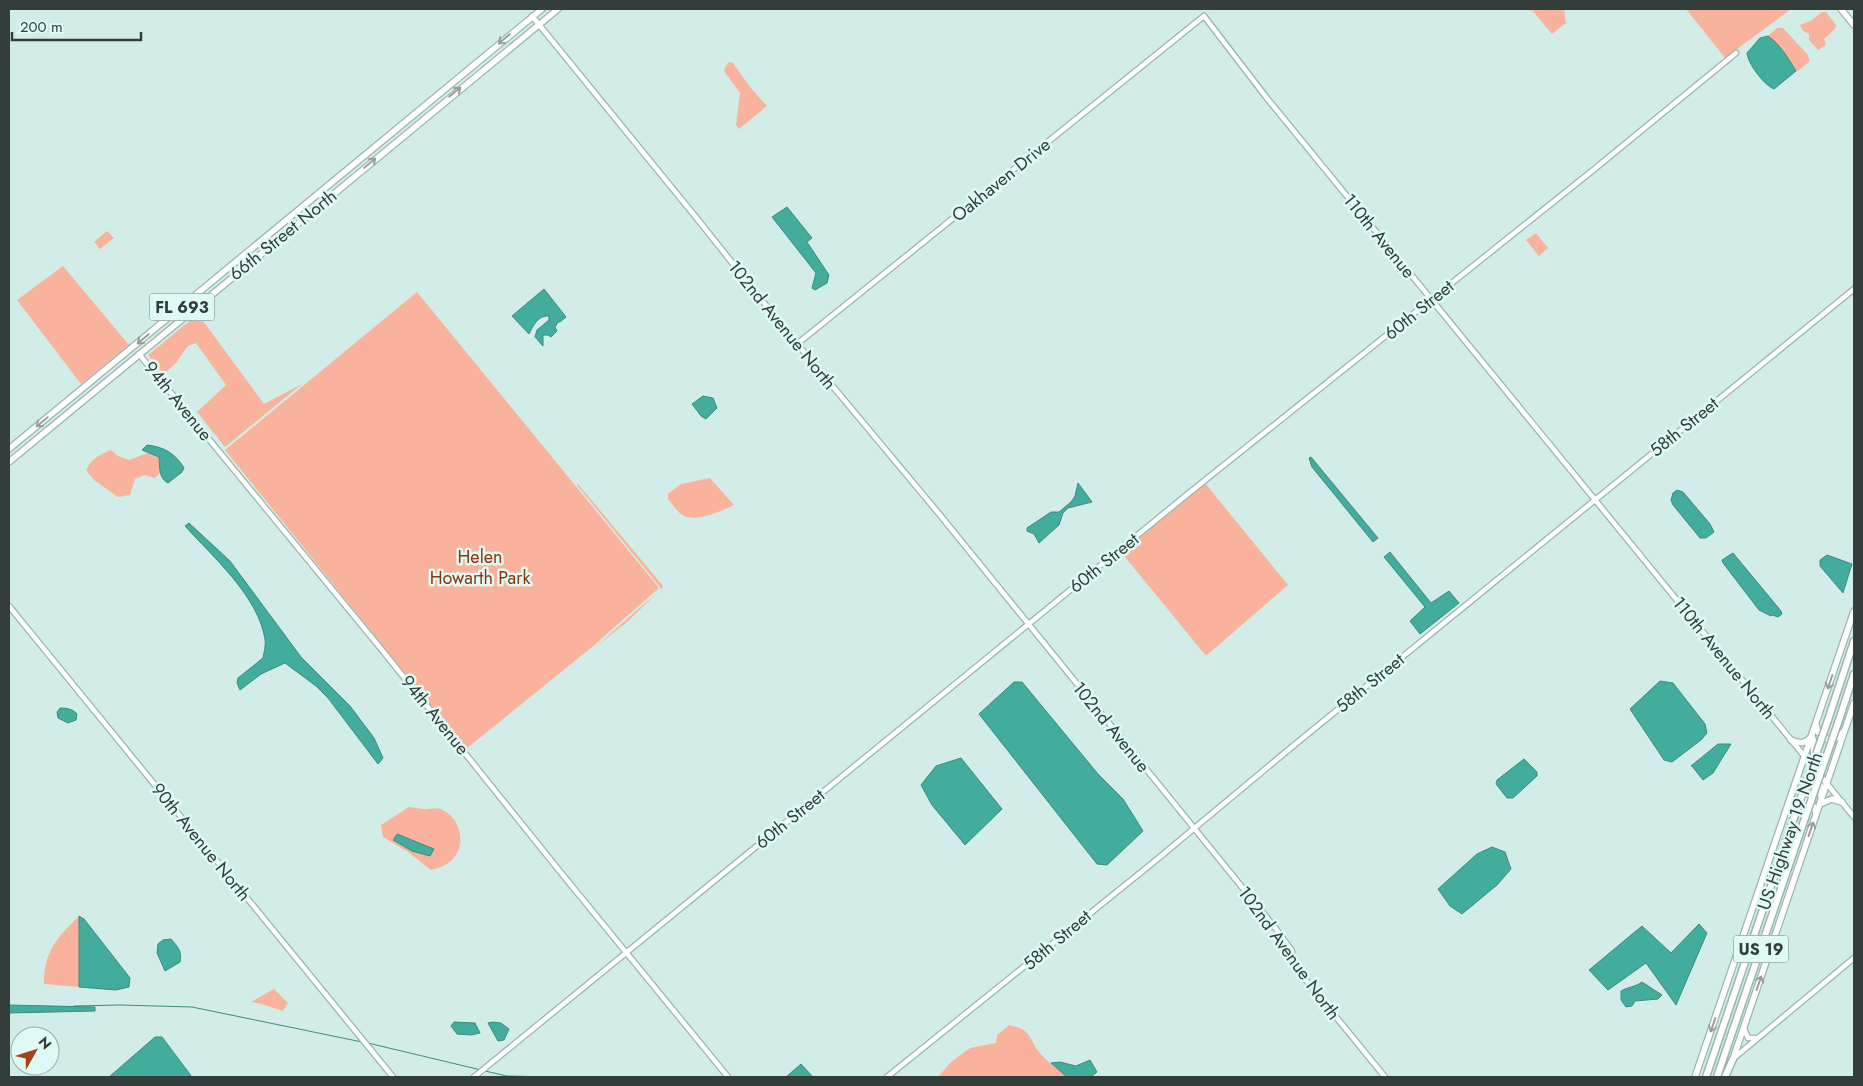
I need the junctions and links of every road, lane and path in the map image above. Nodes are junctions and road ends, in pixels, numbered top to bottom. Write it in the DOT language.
graph roads {
  1 [pos="542,9"];
  2 [pos="558,9"];
  3 [pos="1841,9"];
  4 [pos="532,16"];
  5 [pos="1204,16"];
  6 [pos="538,24"];
  7 [pos="1854,26"];
  8 [pos="1736,53"];
  9 [pos="1854,289"];
  10 [pos="1431,301"];
  11 [pos="797,344"];
  12 [pos="139,354"];
  13 [pos="9,449"];
  14 [pos="9,462"];
  15 [pos="1594,501"];
  16 [pos="9,606"];
  17 [pos="1854,611"];
  18 [pos="1028,625"];
  19 [pos="1854,641"];
  20 [pos="1854,674"];
  21 [pos="1854,703"];
  22 [pos="1816,725"];
  23 [pos="1845,730"];
  24 [pos="1813,734"];
  25 [pos="1791,740"];
  26 [pos="1837,752"];
  27 [pos="1805,758"];
  28 [pos="1816,771"];
  29 [pos="1827,784"];
  30 [pos="1795,788"];
  31 [pos="1842,802"];
  32 [pos="1820,804"];
  33 [pos="1786,814"];
  34 [pos="1816,814"];
  35 [pos="1854,817"];
  36 [pos="1193,828"];
  37 [pos="626,953"];
  38 [pos="1854,958"];
  39 [pos="1744,1029"];
  40 [pos="1756,1038"];
  41 [pos="1718,1044"];
  42 [pos="1733,1059"];
  43 [pos="475,1076"];
  44 [pos="393,1077"];
  45 [pos="728,1077"];
  46 [pos="887,1077"];
  47 [pos="1385,1077"];
  48 [pos="1695,1077"];
  49 [pos="1702,1077"];
  50 [pos="1706,1077"];
  51 [pos="1717,1077"];
  52 [pos="1725,1077"];
  1 -- 4 [label="main road, 66th Street North / FL 693"];
  2 -- 6 [label="main road, 66th Street North / FL 693"];
  3 -- 7 [label="main road"];
  4 -- 6 [label="street"];
  4 -- 13 [label="main road, 66th Street North / FL 693, one-way"];
  5 -- 10 [label="street, 110th Avenue"];
  5 -- 11 [label="street, Oakhaven Drive"];
  6 -- 11 [label="street, 102nd Avenue North"];
  12 -- 6 [label="main road, 66th Street North / FL 693, one-way"];
  8 -- 10 [label="street, 60th Street"];
  9 -- 15 [label="street, 58th Street"];
  10 -- 15 [label="street, 110th Avenue"];
  10 -- 18 [label="street, 60th Street"];
  11 -- 18 [label="street, 102nd Avenue North"];
  12 -- 14 [label="main road, 66th Street North / FL 693"];
  12 -- 37 [label="street, 94th Avenue"];
  15 -- 25 [label="street, 110th Avenue North"];
  15 -- 36 [label="street, 58th Street"];
  16 -- 44 [label="street, 90th Avenue North"];
  17 -- 22 [label="main road, one-way"];
  18 -- 36 [label="street, 102nd Avenue"];
  18 -- 37 [label="street, 60th Street"];
  19 -- 41 [label="highway, US Highway 19 North / US 19, bridge"];
  20 -- 51 [label="highway, US Highway 19 North / US 19, bridge"];
  21 -- 23 [label="main road"];
  22 -- 23 [label="main road"];
  22 -- 24 [label="main road"];
  23 -- 26 [label="main road"];
  24 -- 25 [label="main road"];
  24 -- 27 [label="main road"];
  24 -- 28 [label="main road"];
  25 -- 27 [label="street, 110th Avenue North"];
  26 -- 28 [label="main road"];
  26 -- 29 [label="main road"];
  27 -- 28 [label="street, 110th Avenue North"];
  27 -- 30 [label="main road"];
  28 -- 29 [label="street, 110th Avenue North"];
  28 -- 30 [label="main road"];
  28 -- 32 [label="main road"];
  29 -- 31 [label="street, 110th Avenue North"];
  29 -- 32 [label="main road"];
  30 -- 33 [label="main road"];
  31 -- 32 [label="main road"];
  31 -- 35 [label="street, 110th Avenue North"];
  32 -- 34 [label="main road"];
  33 -- 34 [label="main road"];
  33 -- 48 [label="main road, one-way"];
  39 -- 34 [label="main road, one-way"];
  36 -- 46 [label="street, 58th Street"];
  36 -- 47 [label="street, 102nd Avenue North"];
  37 -- 43 [label="street, 60th Street"];
  37 -- 45 [label="street, 94th Avenue"];
  38 -- 40 [label="street"];
  39 -- 40 [label="street"];
  39 -- 42 [label="main road"];
  40 -- 42 [label="street"];
  41 -- 49 [label="highway"];
  41 -- 50 [label="highway, US Highway 19 North / US 19"];
  42 -- 52 [label="highway"];
}
